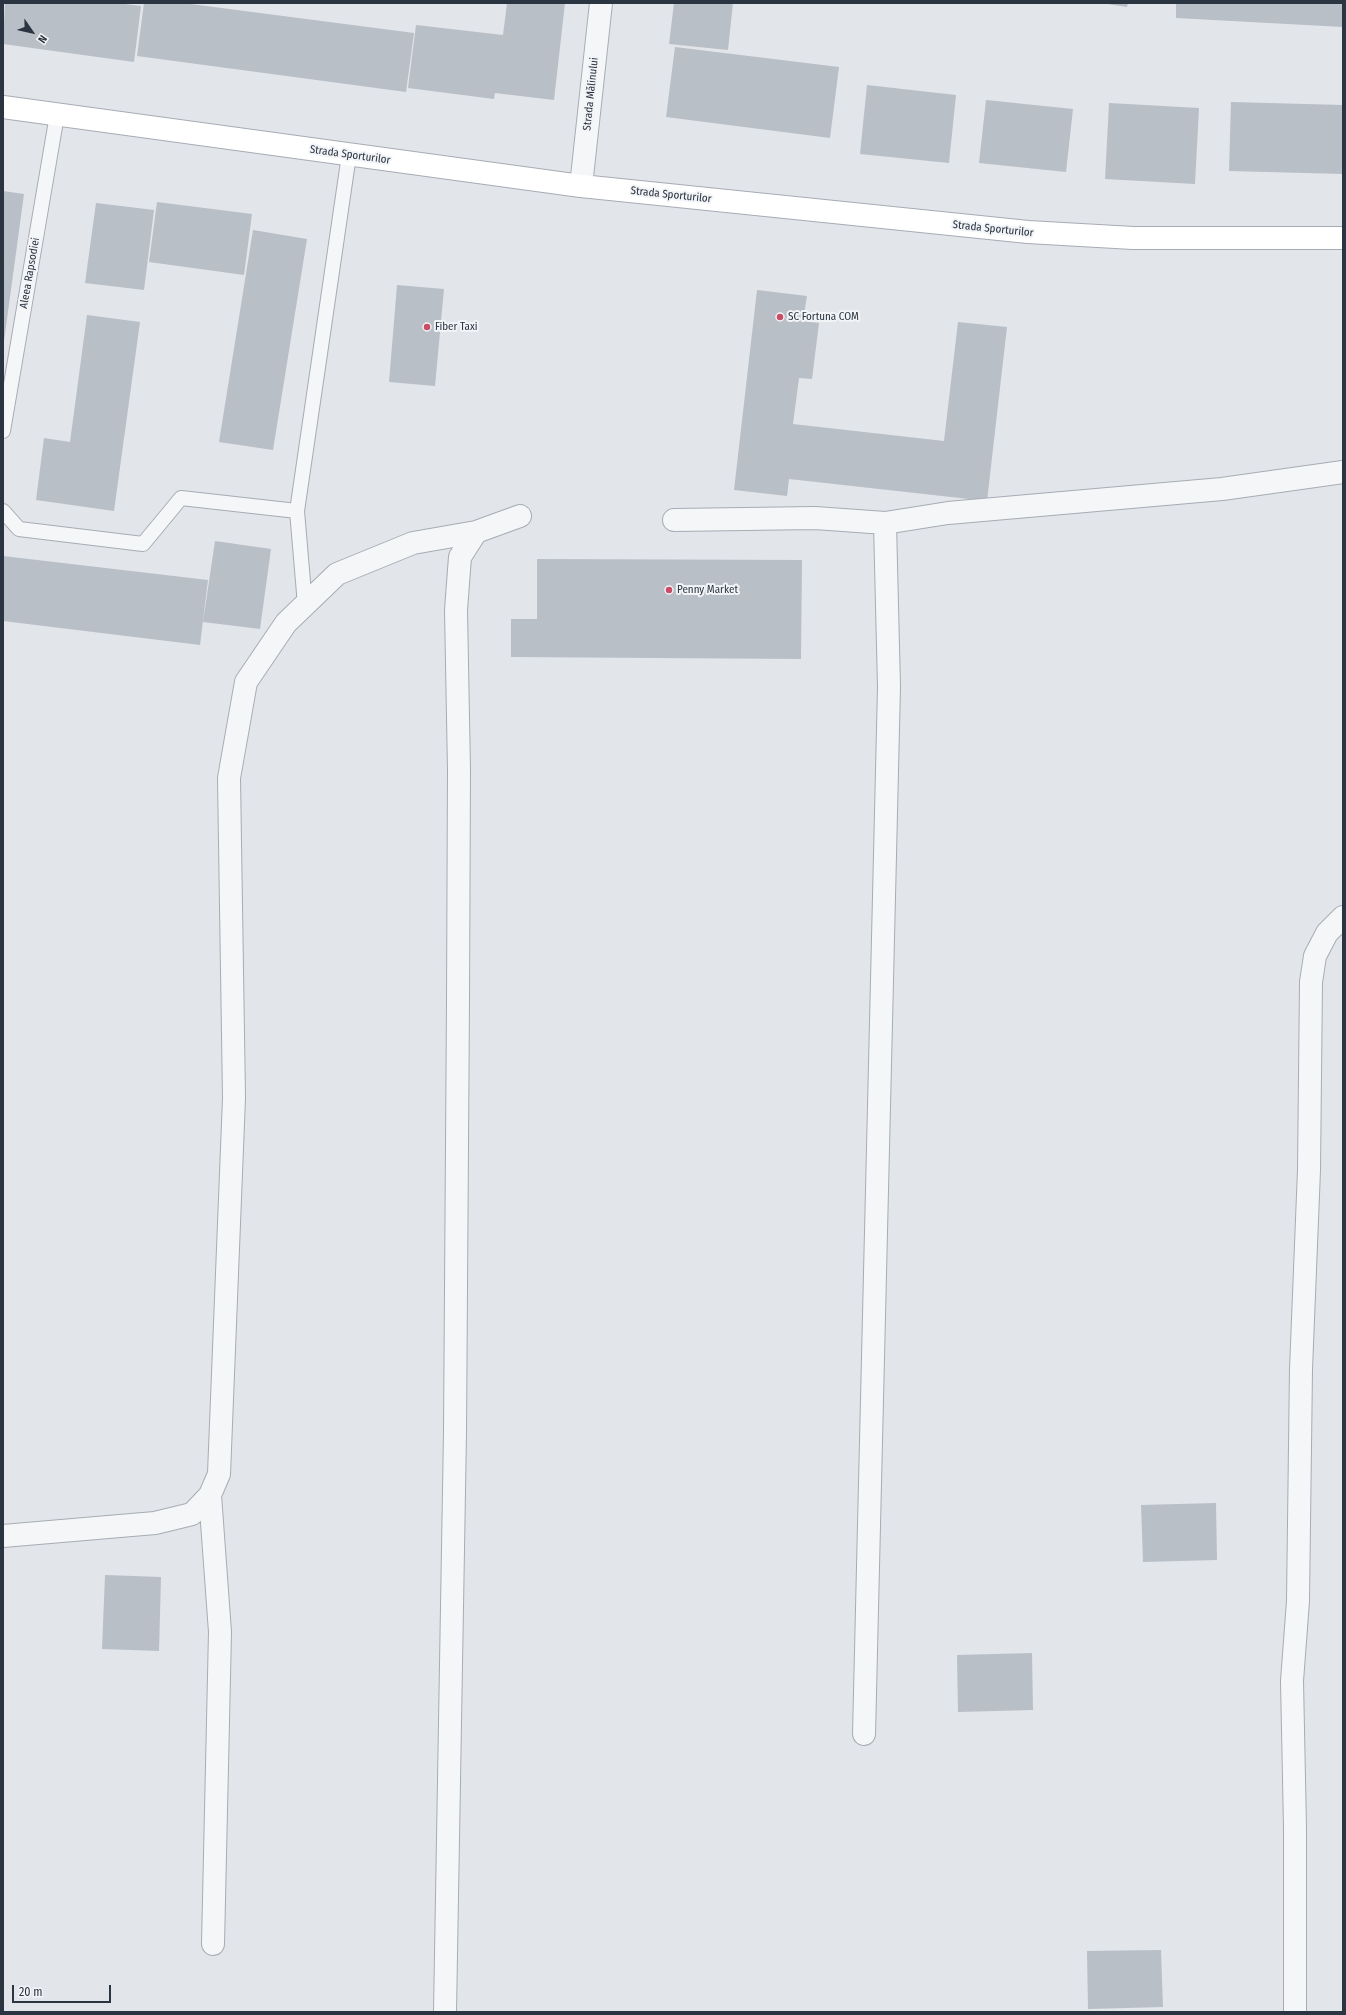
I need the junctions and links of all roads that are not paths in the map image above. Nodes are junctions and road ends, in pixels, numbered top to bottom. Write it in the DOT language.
graph roads {
  1 [pos="601,3"];
  2 [pos="3,107"];
  3 [pos="57,115"];
  4 [pos="349,155"];
  5 [pos="581,186"];
  6 [pos="1343,238"];
  7 [pos="3,432"];
  8 [pos="1343,472"];
  9 [pos="3,511"];
  10 [pos="297,511"];
  11 [pos="520,516"];
  12 [pos="674,520"];
  13 [pos="885,523"];
  14 [pos="476,532"];
  15 [pos="305,605"];
  16 [pos="1343,917"];
  17 [pos="210,1495"];
  18 [pos="3,1536"];
  19 [pos="864,1734"];
  20 [pos="212,1944"];
  21 [pos="445,2012"];
  22 [pos="1294,2012"];
  1 -- 5 [label="street, Strada Mălinului"];
  2 -- 3 [label="main road, Strada Sporturilor"];
  3 -- 4 [label="main road, Strada Sporturilor"];
  3 -- 7 [label="lane, Aleea Rapsodiei"];
  4 -- 5 [label="main road, Strada Sporturilor"];
  4 -- 10 [label="lane"];
  5 -- 6 [label="main road, Strada Sporturilor"];
  8 -- 13 [label="street"];
  9 -- 10 [label="lane"];
  10 -- 15 [label="lane"];
  11 -- 14 [label="street"];
  12 -- 13 [label="street"];
  13 -- 19 [label="street"];
  14 -- 15 [label="street"];
  14 -- 21 [label="street"];
  15 -- 17 [label="street"];
  16 -- 22 [label="street"];
  17 -- 18 [label="street"];
  17 -- 20 [label="street"];
}
